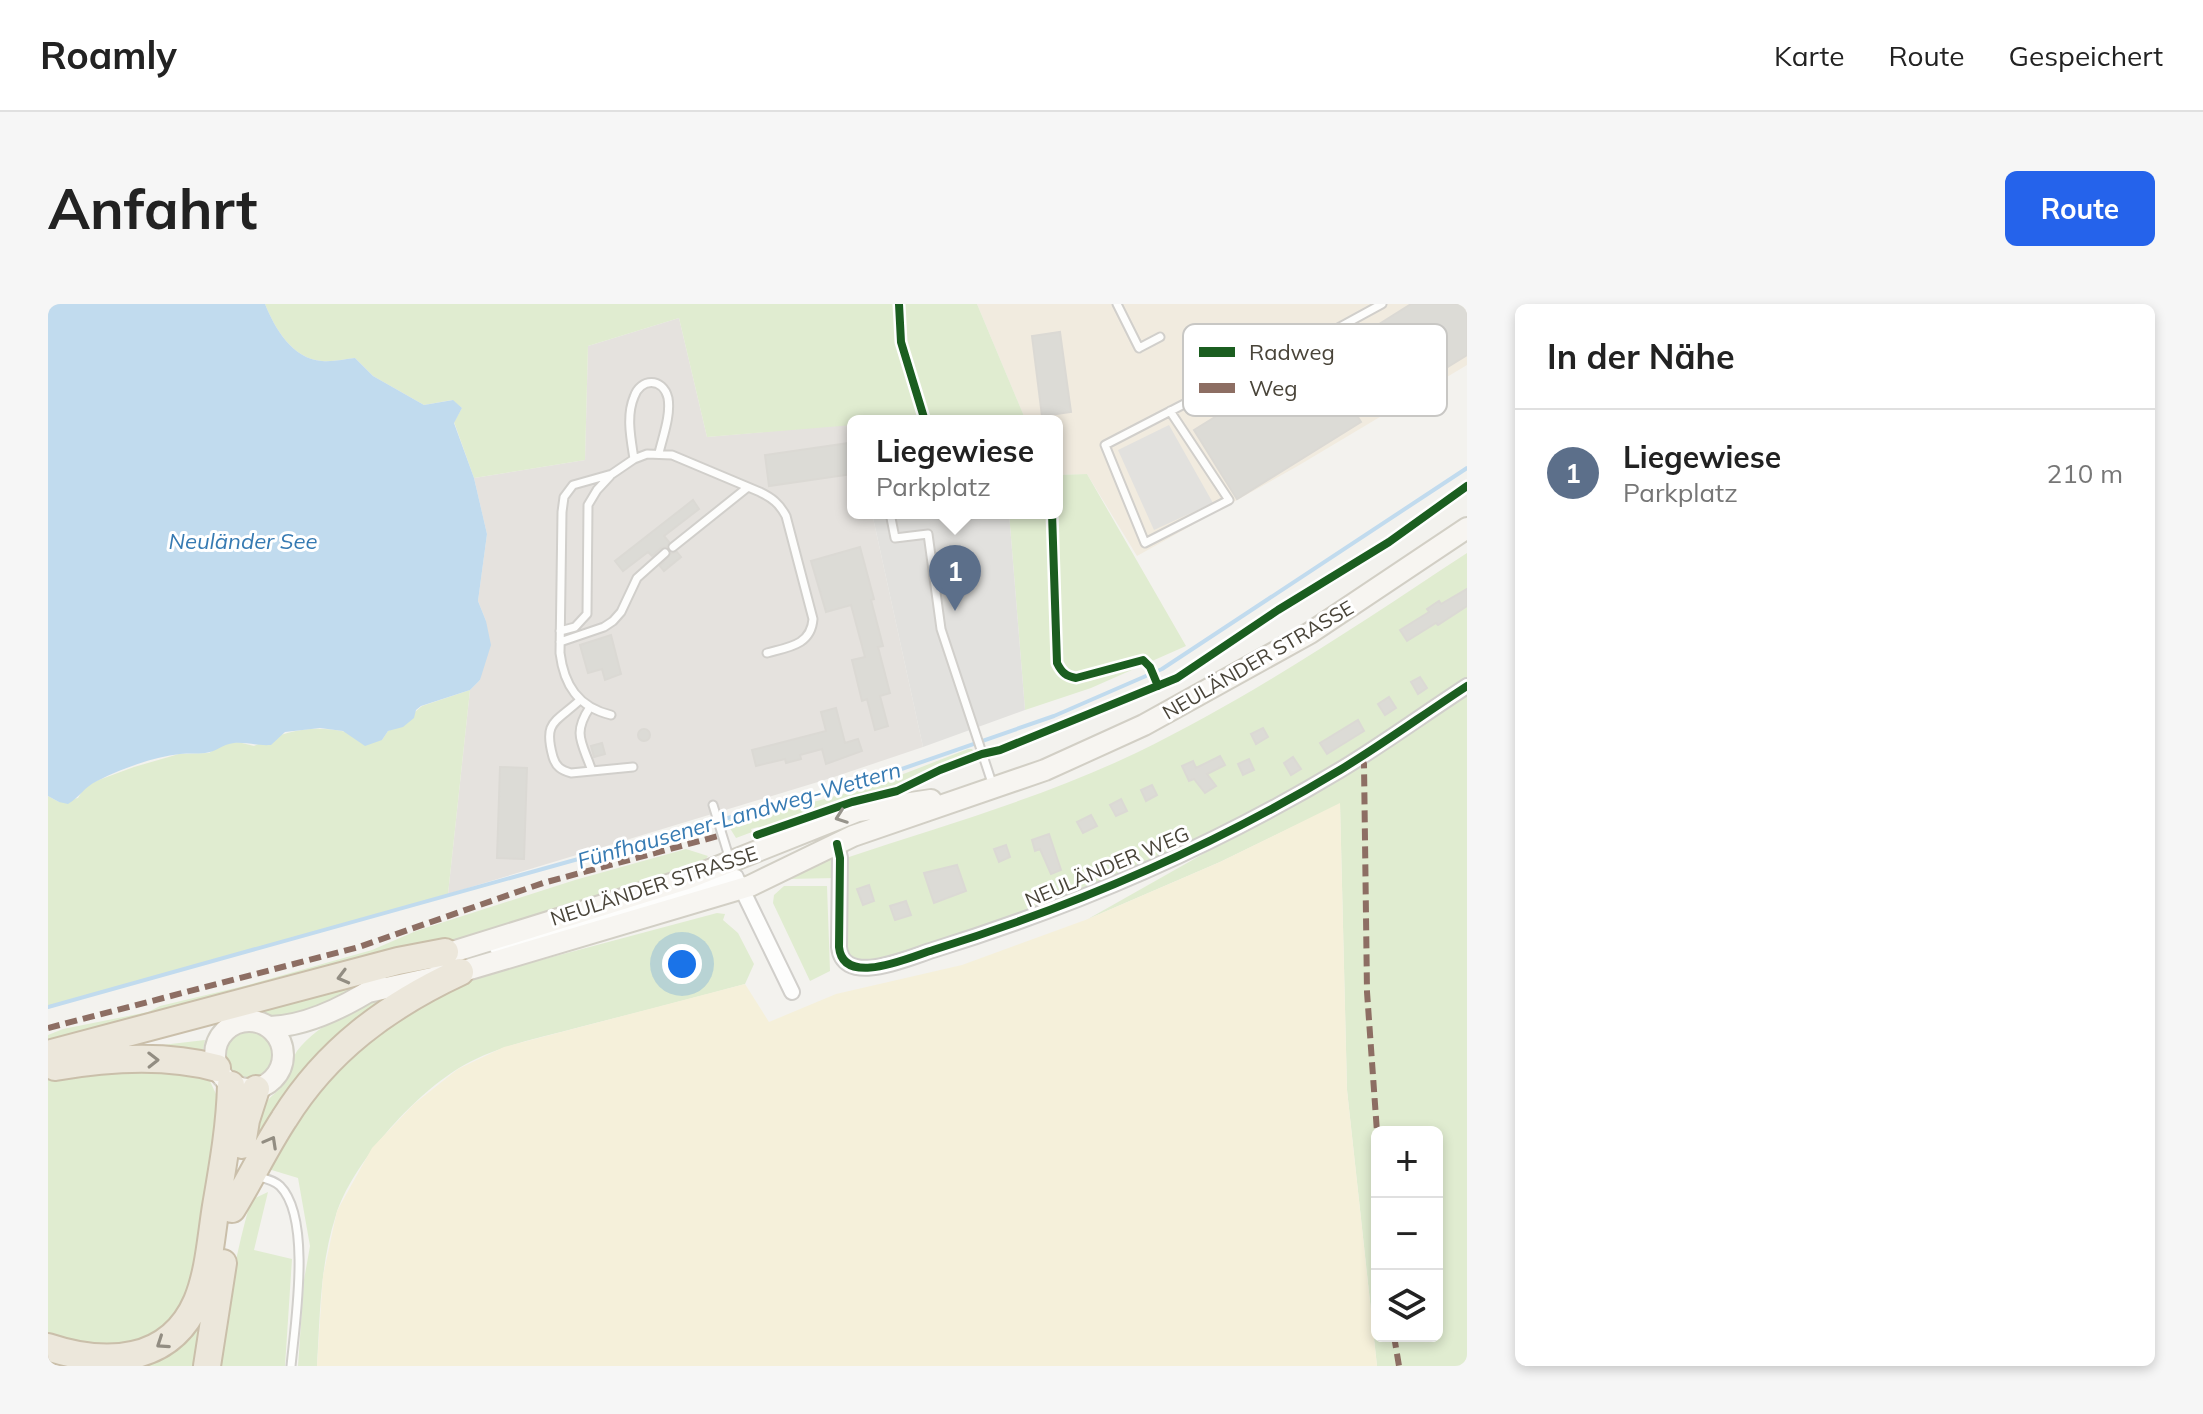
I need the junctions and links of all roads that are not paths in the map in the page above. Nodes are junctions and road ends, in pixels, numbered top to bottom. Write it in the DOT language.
graph roads {
  1 [pos="1117,304"];
  2 [pos="1382,304"];
  3 [pos="1345,324"];
  4 [pos="1160,337"];
  5 [pos="1183,404"];
  6 [pos="1170,411"];
  7 [pos="659,453"];
  8 [pos="634,459"];
  9 [pos="612,474"];
  10 [pos="748,487"];
  11 [pos="891,519"];
  12 [pos="1467,528"];
  13 [pos="673,547"];
  14 [pos="665,553"];
  15 [pos="560,631"];
  16 [pos="560,642"];
  17 [pos="767,653"];
  18 [pos="1467,686"];
  19 [pos="580,700"];
  20 [pos="590,707"];
  21 [pos="611,715"];
  22 [pos="633,767"];
  23 [pos="592,771"];
  24 [pos="993,788"];
  25 [pos="713,805"];
  26 [pos="837,844"];
  27 [pos="736,877"];
  28 [pos="453,962"];
  29 [pos="368,992"];
  30 [pos="792,992"];
  31 [pos="334,1009"];
  32 [pos="270,1027"];
  33 [pos="227,1029"];
  34 [pos="48,1054"];
  35 [pos="284,1056"];
  36 [pos="48,1061"];
  37 [pos="48,1069"];
  38 [pos="235,1080"];
  39 [pos="253,1175"];
  40 [pos="232,1209"];
  41 [pos="48,1347"];
  42 [pos="207,1366"];
  43 [pos="291,1366"];
  1 -- 4 [label="lane"];
  2 -- 3 [label="lane"];
  5 -- 6 [label="lane"];
  6 -- 6 [label="lane"];
  7 -- 8 [label="lane"];
  7 -- 8 [label="lane"];
  7 -- 10 [label="lane"];
  8 -- 9 [label="lane"];
  9 -- 15 [label="lane"];
  9 -- 15 [label="lane"];
  10 -- 13 [label="lane"];
  10 -- 17 [label="lane"];
  11 -- 24 [label="lane"];
  12 -- 24 [label="main road, NEULÄNDER STRASSE"];
  14 -- 16 [label="lane"];
  15 -- 16 [label="lane"];
  16 -- 19 [label="lane"];
  18 -- 26 [label="street, NEULÄNDER WEG"];
  19 -- 20 [label="lane"];
  19 -- 23 [label="lane"];
  20 -- 21 [label="lane"];
  20 -- 23 [label="lane"];
  22 -- 23 [label="lane"];
  24 -- 26 [label="main road, NEULÄNDER STRASSE"];
  24 -- 27 [label="main road, NEULÄNDER STRASSE, one-way"];
  25 -- 27 [label="lane"];
  26 -- 27 [label="main road, NEULÄNDER STRASSE"];
  27 -- 28 [label="main road, NEULÄNDER STRASSE"];
  27 -- 29 [label="street"];
  27 -- 30 [label="street"];
  28 -- 29 [label="main road, NEULÄNDER STRASSE"];
  28 -- 34 [label="highway, one-way"];
  39 -- 28 [label="highway, one-way"];
  29 -- 31 [label="main road, NEULÄNDER STRASSE"];
  31 -- 32 [label="main road, NEULÄNDER STRASSE"];
  31 -- 35 [label="main road, NEULÄNDER STRASSE"];
  32 -- 33 [label="main road, NEULÄNDER STRASSE"];
  32 -- 35 [label="main road"];
  33 -- 36 [label="highway"];
  33 -- 38 [label="main road"];
  35 -- 38 [label="main road, NEULÄNDER STRASSE"];
  37 -- 38 [label="highway, one-way"];
  38 -- 40 [label="highway"];
  38 -- 41 [label="highway, one-way"];
  39 -- 40 [label="highway"];
  39 -- 43 [label="lane"];
  40 -- 42 [label="highway"];
}
